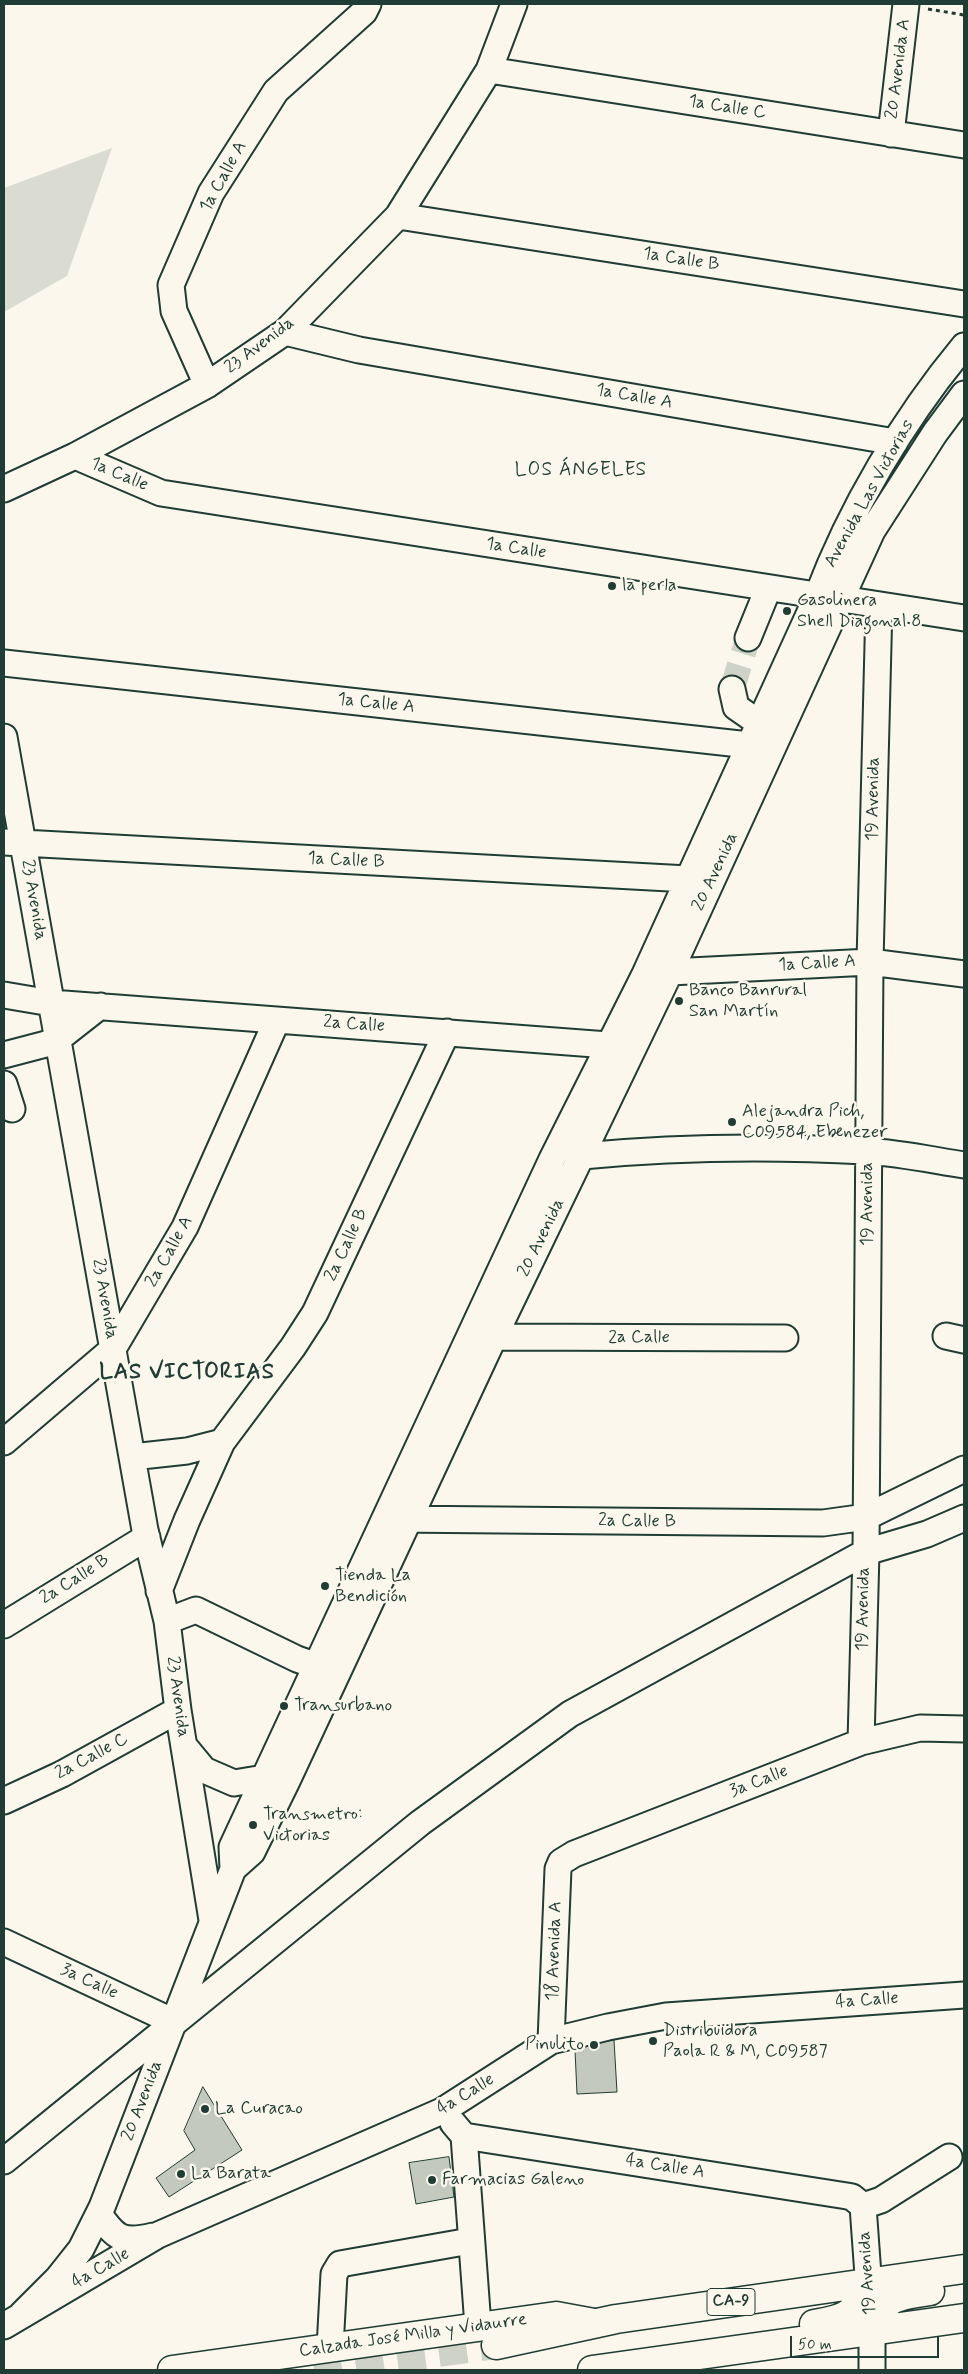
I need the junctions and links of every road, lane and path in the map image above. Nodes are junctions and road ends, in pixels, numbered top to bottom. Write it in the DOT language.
graph roads {
  1 [pos="368,4"];
  2 [pos="514,4"];
  3 [pos="906,4"];
  4 [pos="964,15"];
  5 [pos="489,70"];
  6 [pos="891,134"];
  7 [pos="964,145"];
  8 [pos="398,216"];
  9 [pos="964,304"];
  10 [pos="285,332"];
  11 [pos="964,346"];
  12 [pos="207,385"];
  13 [pos="964,394"];
  14 [pos="895,442"];
  15 [pos="75,456"];
  16 [pos="4,489"];
  17 [pos="768,589"];
  18 [pos="829,598"];
  19 [pos="879,605"];
  20 [pos="964,618"];
  21 [pos="748,638"];
  22 [pos="4,664"];
  23 [pos="732,689"];
  24 [pos="754,734"];
  25 [pos="4,737"];
  26 [pos="13,843"];
  27 [pos="688,879"];
  28 [pos="870,962"];
  29 [pos="670,972"];
  30 [pos="964,974"];
  31 [pos="4,995"];
  32 [pos="51,1003"];
  33 [pos="100,1006"];
  34 [pos="277,1020"];
  35 [pos="447,1032"];
  36 [pos="58,1038"];
  37 [pos="608,1045"];
  38 [pos="4,1055"];
  39 [pos="4,1084"];
  40 [pos="12,1109"];
  41 [pos="868,1152"];
  42 [pos="582,1156"];
  43 [pos="964,1165"];
  44 [pos="494,1337"];
  45 [pos="785,1338"];
  46 [pos="113,1349"];
  47 [pos="4,1442"];
  48 [pos="222,1442"];
  49 [pos="132,1457"];
  50 [pos="964,1469"];
  51 [pos="866,1517"];
  52 [pos="964,1518"];
  53 [pos="397,1519"];
  54 [pos="147,1537"];
  55 [pos="866,1552"];
  56 [pos="159,1591"];
  57 [pos="167,1622"];
  58 [pos="4,1625"];
  59 [pos="317,1666"];
  60 [pos="178,1710"];
  61 [pos="964,1729"];
  62 [pos="861,1742"];
  63 [pos="185,1746"];
  64 [pos="264,1778"];
  65 [pos="4,1800"];
  66 [pos="561,1862"];
  67 [pos="233,1869"];
  68 [pos="212,1920"];
  69 [pos="4,1942"];
  70 [pos="964,1995"];
  71 [pos="174,2022"];
  72 [pos="551,2041"];
  73 [pos="442,2111"];
  74 [pos="464,2136"];
  75 [pos="949,2157"];
  76 [pos="4,2161"];
  77 [pos="863,2206"];
  78 [pos="99,2214"];
  79 [pos="158,2235"];
  80 [pos="470,2241"];
  81 [pos="964,2269"];
  82 [pos="868,2282"];
  83 [pos="964,2286"];
  84 [pos="964,2318"];
  85 [pos="13,2320"];
  86 [pos="872,2331"];
  87 [pos="487,2336"];
  88 [pos="330,2348"];
  89 [pos="738,2350"];
  90 [pos="172,2370"];
  91 [pos="592,2370"];
  92 [pos="872,2370"];
  1 -- 12 [label="street, 1a Calle A"];
  2 -- 5 [label="street, 23 Avenida"];
  3 -- 4 [label="path"];
  3 -- 6 [label="street, 20 Avenida A"];
  5 -- 6 [label="street, 1a Calle C"];
  5 -- 8 [label="street, 23 Avenida"];
  6 -- 7 [label="street, 1a Calle C"];
  8 -- 9 [label="street, 1a Calle B"];
  8 -- 10 [label="street, 23 Avenida"];
  10 -- 12 [label="street, 23 Avenida"];
  10 -- 14 [label="street, 1a Calle A"];
  11 -- 14 [label="street, Avenida Las Victorias"];
  12 -- 15 [label="street, 23 Avenida"];
  13 -- 18 [label="street, Avenida Las Victorias"];
  14 -- 18 [label="street, Avenida Las Victorias"];
  15 -- 16 [label="street, 23 Avenida"];
  15 -- 17 [label="street, 1a Calle"];
  17 -- 18 [label="street, 1a Calle"];
  17 -- 21 [label="street"];
  18 -- 19 [label="street, 1a Calle"];
  18 -- 24 [label="street, 20 Avenida"];
  18 -- 29 [label="street, 20 Avenida"];
  19 -- 20 [label="street, 1a Calle"];
  19 -- 28 [label="street, 19 Avenida"];
  22 -- 24 [label="street, 1a Calle A"];
  23 -- 24 [label="street"];
  24 -- 27 [label="street, 20 Avenida"];
  25 -- 26 [label="street, 23 Avenida"];
  26 -- 27 [label="street, 1a Calle B"];
  26 -- 32 [label="street, 23 Avenida"];
  27 -- 37 [label="street, 20 Avenida"];
  28 -- 29 [label="street, 1a Calle A"];
  28 -- 30 [label="street, 1a Calle A"];
  28 -- 41 [label="street, 19 Avenida"];
  29 -- 42 [label="street, 20 Avenida"];
  31 -- 32 [label="street, 2a Calle"];
  32 -- 33 [label="street, 2a Calle"];
  32 -- 36 [label="street, 23 Avenida"];
  33 -- 34 [label="street, 2a Calle"];
  33 -- 36 [label="street"];
  34 -- 35 [label="street, 2a Calle"];
  34 -- 46 [label="street, 2a Calle A"];
  35 -- 37 [label="street, 2a Calle"];
  35 -- 48 [label="street, 2a Calle B"];
  36 -- 38 [label="street"];
  36 -- 46 [label="street, 23 Avenida"];
  37 -- 53 [label="street, 20 Avenida"];
  39 -- 40 [label="street"];
  41 -- 42 [label="street"];
  41 -- 43 [label="street"];
  41 -- 51 [label="street, 19 Avenida"];
  42 -- 44 [label="street, 20 Avenida"];
  44 -- 45 [label="street, 2a Calle"];
  44 -- 53 [label="street, 20 Avenida"];
  46 -- 47 [label="street, 2a Calle A"];
  46 -- 49 [label="street, 23 Avenida"];
  48 -- 49 [label="street"];
  48 -- 56 [label="street, 2a Calle B"];
  49 -- 54 [label="street, 23 Avenida"];
  50 -- 51 [label="street, 2a Calle B"];
  51 -- 53 [label="street, 2a Calle B"];
  51 -- 55 [label="street, 19 Avenida"];
  52 -- 55 [label="street"];
  53 -- 59 [label="street, 20 Avenida"];
  53 -- 67 [label="street, 20 Avenida"];
  54 -- 56 [label="street, 23 Avenida"];
  54 -- 58 [label="street, 2a Calle B"];
  55 -- 62 [label="street, 19 Avenida"];
  55 -- 71 [label="street"];
  56 -- 57 [label="street, 23 Avenida"];
  57 -- 59 [label="street"];
  57 -- 60 [label="street, 23 Avenida"];
  59 -- 64 [label="street, 20 Avenida"];
  60 -- 63 [label="street, 23 Avenida"];
  60 -- 65 [label="street, 2a Calle C"];
  61 -- 62 [label="street, 3a Calle"];
  62 -- 66 [label="street, 3a Calle"];
  63 -- 64 [label="street"];
  63 -- 68 [label="street, 23 Avenida"];
  64 -- 67 [label="street, 20 Avenida"];
  66 -- 72 [label="street, 18 Avenida A"];
  67 -- 68 [label="street, 20 Avenida"];
  68 -- 71 [label="street, 20 Avenida"];
  69 -- 71 [label="street, 3a Calle"];
  70 -- 72 [label="street, 4a Calle"];
  71 -- 76 [label="street"];
  71 -- 78 [label="street, 20 Avenida"];
  72 -- 73 [label="street, 4a Calle"];
  73 -- 74 [label="street"];
  73 -- 79 [label="street, 4a Calle"];
  74 -- 77 [label="street, 4a Calle A"];
  74 -- 80 [label="street"];
  75 -- 77 [label="street"];
  77 -- 82 [label="street, 19 Avenida"];
  78 -- 79 [label="street"];
  78 -- 85 [label="street, 20 Avenida"];
  79 -- 85 [label="street, 4a Calle"];
  80 -- 87 [label="street"];
  80 -- 88 [label="street"];
  81 -- 82 [label="main road, Calzada José Milla y Vidaurre / CA-9"];
  82 -- 86 [label="street, 19 Avenida"];
  82 -- 87 [label="main road, Calzada José Milla y Vidaurre / CA-9"];
  82 -- 89 [label="main road"];
  83 -- 86 [label="main road"];
  84 -- 86 [label="main road"];
  86 -- 89 [label="main road"];
  86 -- 92 [label="street, 19 Avenida"];
  87 -- 88 [label="main road, Calzada José Milla y Vidaurre / CA-9"];
  88 -- 90 [label="main road, Calzada José Milla y Vidaurre / CA-9"];
  89 -- 91 [label="main road"];
}
